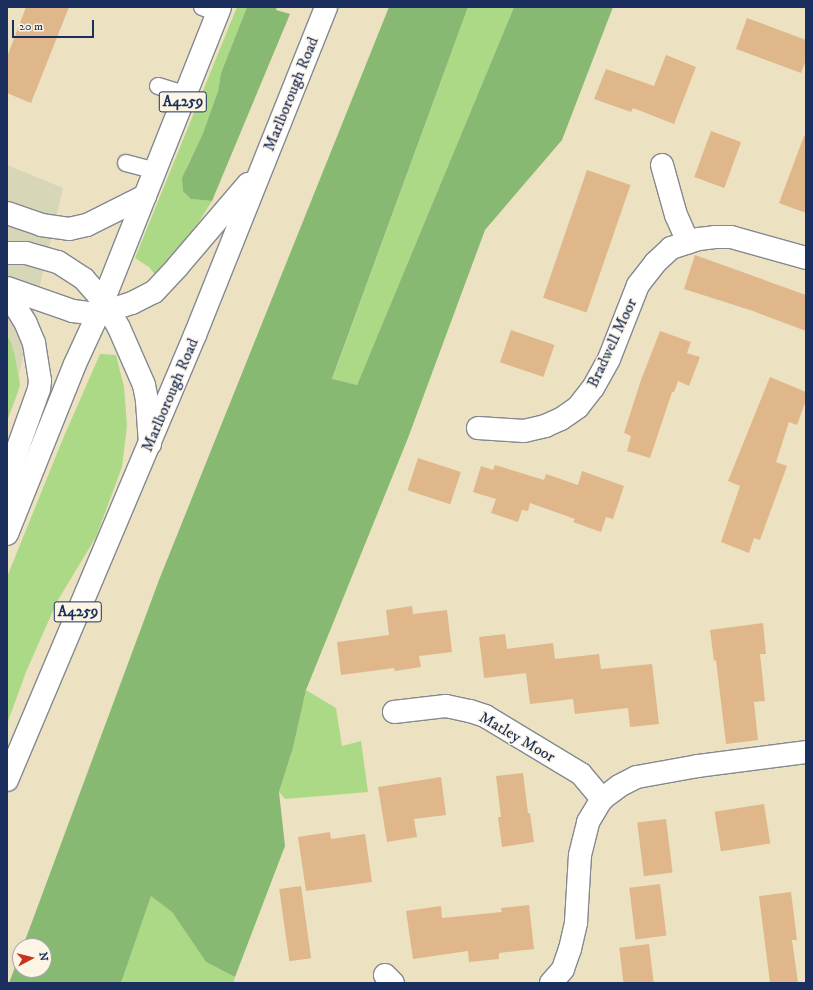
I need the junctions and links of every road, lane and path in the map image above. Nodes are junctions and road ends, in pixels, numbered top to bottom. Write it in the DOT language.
graph roads {
  1 [pos="326,7"];
  2 [pos="213,9"];
  3 [pos="158,86"];
  4 [pos="185,94"];
  5 [pos="126,163"];
  6 [pos="662,165"];
  7 [pos="261,167"];
  8 [pos="155,171"];
  9 [pos="145,196"];
  10 [pos="7,213"];
  11 [pos="688,242"];
  12 [pos="7,253"];
  13 [pos="806,258"];
  14 [pos="7,288"];
  15 [pos="7,293"];
  16 [pos="104,309"];
  17 [pos="478,428"];
  18 [pos="150,444"];
  19 [pos="7,533"];
  20 [pos="394,712"];
  21 [pos="806,752"];
  22 [pos="7,780"];
  23 [pos="602,799"];
  24 [pos="551,983"];
  1 -- 7 [label="street, Marlborough Road / A4259"];
  2 -- 4 [label="street, A4259"];
  3 -- 4 [label="lane"];
  4 -- 8 [label="street, A4259"];
  5 -- 8 [label="lane"];
  6 -- 11 [label="street"];
  7 -- 16 [label="street"];
  7 -- 18 [label="street, Marlborough Road / A4259"];
  8 -- 9 [label="street, A4259"];
  9 -- 10 [label="street"];
  9 -- 16 [label="street, A4259"];
  11 -- 13 [label="street, Bradwell Moor"];
  11 -- 17 [label="street, Bradwell Moor"];
  12 -- 16 [label="street"];
  14 -- 16 [label="street"];
  15 -- 19 [label="street"];
  16 -- 18 [label="street"];
  16 -- 19 [label="street, A4259"];
  18 -- 22 [label="street, Marlborough Road / A4259"];
  20 -- 23 [label="street, Matley Moor"];
  21 -- 23 [label="street"];
  23 -- 24 [label="street"];
}
